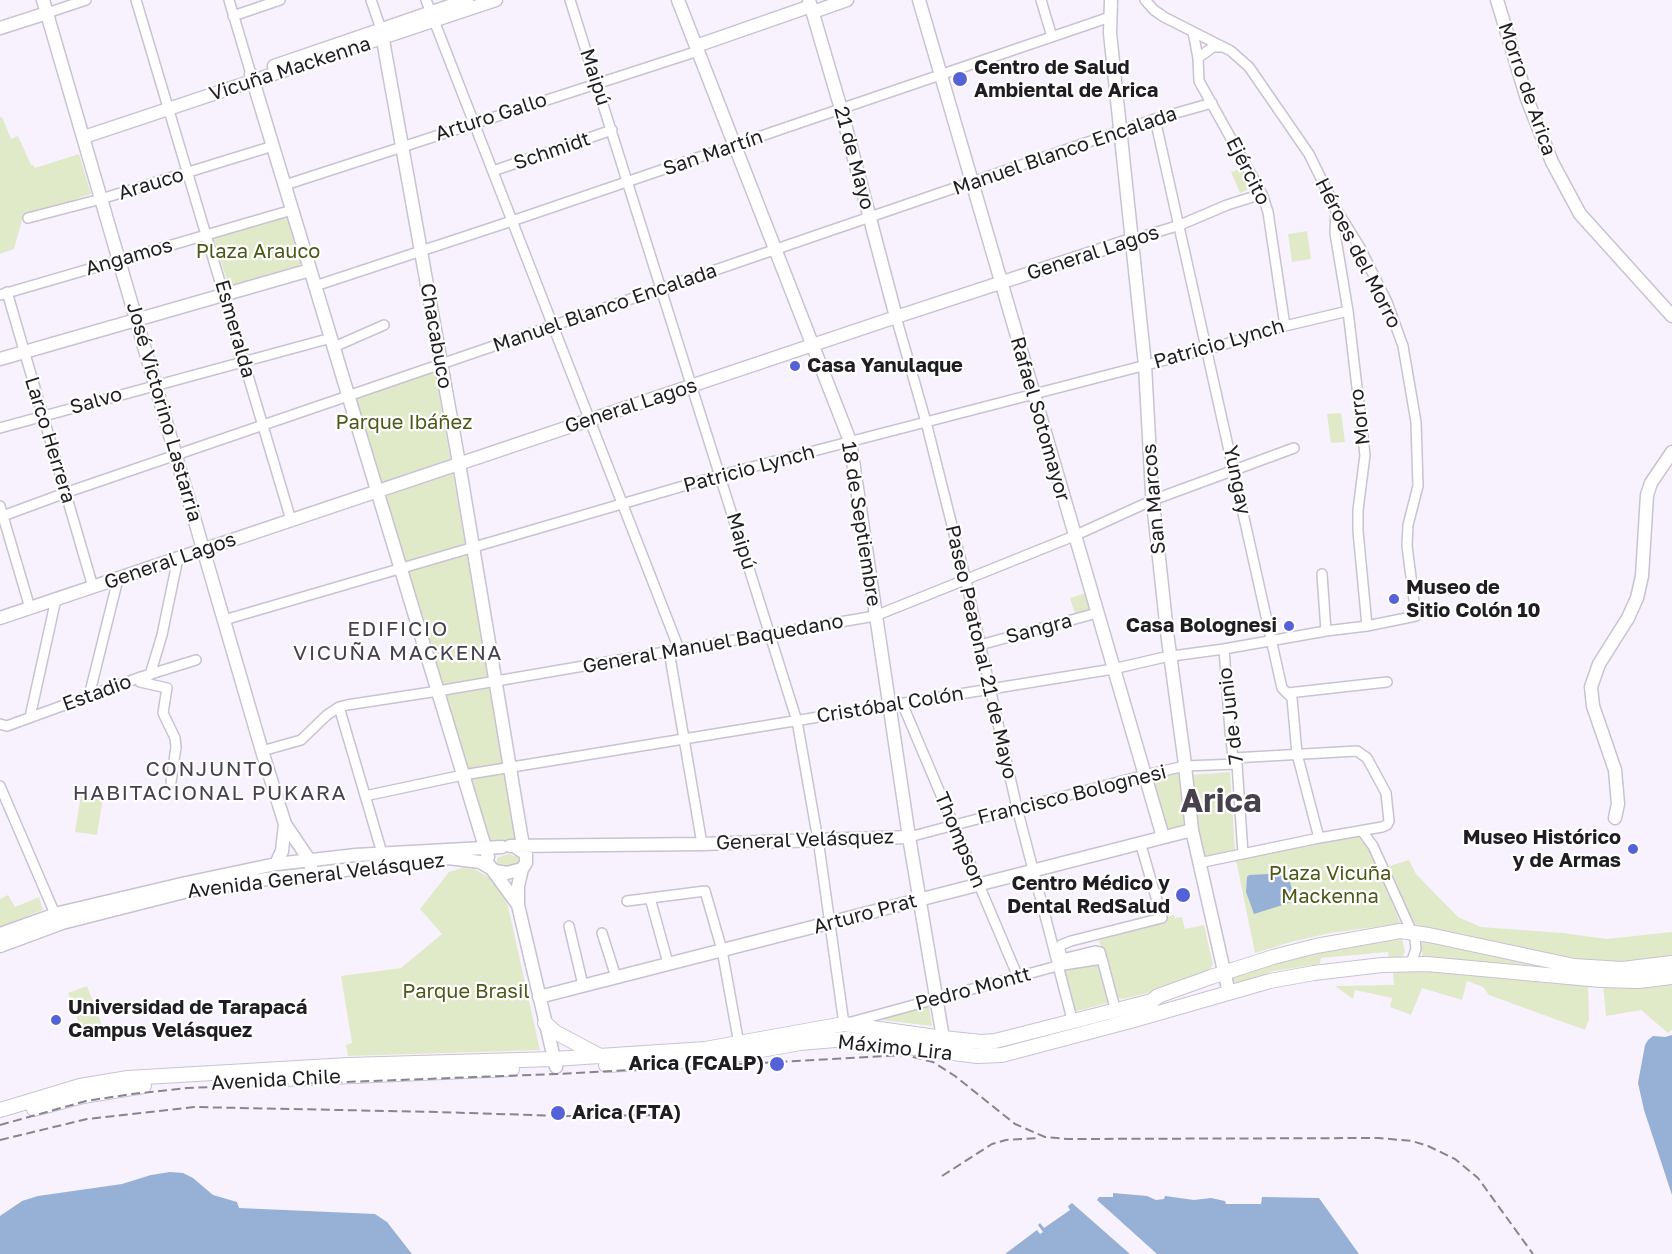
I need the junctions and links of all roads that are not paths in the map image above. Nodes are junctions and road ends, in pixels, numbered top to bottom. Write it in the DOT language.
graph roads {
  1 [pos="43,0"];
  2 [pos="86,0"];
  3 [pos="136,0"];
  4 [pos="229,0"];
  5 [pos="280,0"];
  6 [pos="371,0"];
  7 [pos="426,0"];
  8 [pos="467,0"];
  9 [pos="496,0"];
  10 [pos="570,0"];
  11 [pos="678,0"];
  12 [pos="847,0"];
  13 [pos="919,0"];
  14 [pos="1041,0"];
  15 [pos="1112,0"];
  16 [pos="1145,0"];
  17 [pos="1497,0"];
  18 [pos="811,6"];
  19 [pos="47,13"];
  20 [pos="233,16"];
  21 [pos="433,17"];
  22 [pos="1110,18"];
  23 [pos="0,28"];
  24 [pos="1193,32"];
  25 [pos="382,34"];
  26 [pos="1052,37"];
  27 [pos="1222,47"];
  28 [pos="697,48"];
  29 [pos="1198,58"];
  30 [pos="941,75"];
  31 [pos="252,78"];
  32 [pos="597,83"];
  33 [pos="1212,102"];
  34 [pos="167,105"];
  35 [pos="841,109"];
  36 [pos="1155,119"];
  37 [pos="474,123"];
  38 [pos="612,130"];
  39 [pos="1120,131"];
  40 [pos="83,133"];
  41 [pos="273,146"];
  42 [pos="402,146"];
  43 [pos="735,146"];
  44 [pos="493,171"];
  45 [pos="188,172"];
  46 [pos="628,182"];
  47 [pos="972,182"];
  48 [pos="285,185"];
  49 [pos="1262,194"];
  50 [pos="101,199"];
  51 [pos="1336,209"];
  52 [pos="292,210"];
  53 [pos="870,217"];
  54 [pos="28,218"];
  55 [pos="512,221"];
  56 [pos="1179,225"];
  57 [pos="207,234"];
  58 [pos="1131,240"];
  59 [pos="775,250"];
  60 [pos="421,251"];
  61 [pos="119,260"];
  62 [pos="310,270"];
  63 [pos="1001,283"];
  64 [pos="315,286"];
  65 [pos="662,289"];
  66 [pos="3,293"];
  67 [pos="224,293"];
  68 [pos="131,300"];
  69 [pos="1348,311"];
  70 [pos="1672,316"];
  71 [pos="896,317"];
  72 [pos="136,320"];
  73 [pos="121,324"];
  74 [pos="384,325"];
  75 [pos="553,326"];
  76 [pos="1285,326"];
  77 [pos="332,342"];
  78 [pos="812,345"];
  79 [pos="1208,349"];
  80 [pos="23,352"];
  81 [pos="0,359"];
  82 [pos="244,361"];
  83 [pos="441,364"];
  84 [pos="1145,365"];
  85 [pos="156,384"];
  86 [pos="693,386"];
  87 [pos="1033,394"];
  88 [pos="348,395"];
  89 [pos="43,416"];
  90 [pos="590,420"];
  91 [pos="926,422"];
  92 [pos="263,425"];
  93 [pos="0,428"];
  94 [pos="850,441"];
  95 [pos="1294,448"];
  96 [pos="1672,452"];
  97 [pos="176,454"];
  98 [pos="459,464"];
  99 [pos="1235,471"];
  100 [pos="721,476"];
  101 [pos="377,491"];
  102 [pos="65,492"];
  103 [pos="1153,500"];
  104 [pos="623,504"];
  105 [pos="0,506"];
  106 [pos="2,517"];
  107 [pos="291,520"];
  108 [pos="1074,536"];
  109 [pos="473,548"];
  110 [pos="204,549"];
  111 [pos="178,558"];
  112 [pos="401,569"];
  113 [pos="1322,574"];
  114 [pos="117,579"];
  115 [pos="966,581"];
  116 [pos="93,587"];
  117 [pos="56,599"];
  118 [pos="30,608"];
  119 [pos="1097,613"];
  120 [pos="875,616"];
  121 [pos="1416,616"];
  122 [pos="0,618"];
  123 [pos="224,620"];
  124 [pos="1367,626"];
  125 [pos="1326,631"];
  126 [pos="770,634"];
  127 [pos="1273,641"];
  128 [pos="980,645"];
  129 [pos="1224,649"];
  130 [pos="674,650"];
  131 [pos="1171,656"];
  132 [pos="196,660"];
  133 [pos="1113,669"];
  134 [pos="145,676"];
  135 [pos="496,681"];
  136 [pos="1387,682"];
  137 [pos="990,689"];
  138 [pos="438,691"];
  139 [pos="1288,693"];
  140 [pos="89,696"];
  141 [pos="902,703"];
  142 [pos="889,705"];
  143 [pos="339,707"];
  144 [pos="30,717"];
  145 [pos="797,721"];
  146 [pos="0,724"];
  147 [pos="684,739"];
  148 [pos="262,752"];
  149 [pos="1297,754"];
  150 [pos="1235,761"];
  151 [pos="1185,766"];
  152 [pos="510,767"];
  153 [pos="463,775"];
  154 [pos="1145,775"];
  155 [pos="171,782"];
  156 [pos="0,786"];
  157 [pos="365,796"];
  158 [pos="1017,808"];
  159 [pos="1615,818"];
  160 [pos="285,824"];
  161 [pos="954,825"];
  162 [pos="1192,830"];
  163 [pos="1362,831"];
  164 [pos="909,837"];
  165 [pos="1163,837"];
  166 [pos="1319,838"];
  167 [pos="818,840"];
  168 [pos="1140,842"];
  169 [pos="702,844"];
  170 [pos="515,848"];
  171 [pos="382,853"];
  172 [pos="487,853"];
  173 [pos="1243,854"];
  174 [pos="1199,863"];
  175 [pos="276,864"];
  176 [pos="311,867"];
  177 [pos="522,869"];
  178 [pos="494,870"];
  179 [pos="1033,870"];
  180 [pos="979,884"];
  181 [pos="650,898"];
  182 [pos="919,900"];
  183 [pos="627,901"];
  184 [pos="518,905"];
  185 [pos="55,914"];
  186 [pos="831,924"];
  187 [pos="569,926"];
  188 [pos="602,933"];
  189 [pos="1413,933"];
  190 [pos="0,934"];
  191 [pos="0,946"];
  192 [pos="722,950"];
  193 [pos="668,963"];
  194 [pos="1061,963"];
  195 [pos="1411,963"];
  196 [pos="1672,963"];
  197 [pos="1224,972"];
  198 [pos="1018,976"];
  199 [pos="1672,976"];
  200 [pos="616,977"];
  201 [pos="583,985"];
  202 [pos="1229,993"];
  203 [pos="1158,996"];
  204 [pos="539,997"];
  205 [pos="937,999"];
  206 [pos="1114,1004"];
  207 [pos="545,1023"];
  208 [pos="1073,1023"];
  209 [pos="844,1024"];
  210 [pos="943,1038"];
  211 [pos="739,1044"];
  212 [pos="600,1056"];
  213 [pos="555,1063"];
  214 [pos="89,1090"];
  215 [pos="0,1110"];
  216 [pos="0,1119"];
  1 -- 19 [label="street, José Victorino Lastarria"];
  2 -- 19 [label="street"];
  3 -- 34 [label="street, Esmeralda"];
  4 -- 20 [label="street"];
  5 -- 20 [label="street"];
  6 -- 25 [label="street, Chacabuco"];
  7 -- 21 [label="street"];
  8 -- 21 [label="street, Vicuña Mackenna"];
  9 -- 21 [label="street, Vicuña Mackenna"];
  10 -- 32 [label="street, Maipú"];
  11 -- 28 [label="street, 18 de Septiembre"];
  12 -- 18 [label="street, Arturo Gallo"];
  13 -- 30 [label="street, Rafael Sotomayor"];
  14 -- 26 [label="street"];
  15 -- 22 [label="street, San Marcos"];
  16 -- 24 [label="street, Héroes del Morro"];
  17 -- 70 [label="street, Morro de Arica"];
  18 -- 28 [label="street, Arturo Gallo"];
  18 -- 35 [label="street, 21 de Mayo"];
  19 -- 23 [label="street"];
  19 -- 40 [label="street, José Victorino Lastarria"];
  20 -- 31 [label="street"];
  21 -- 25 [label="street, Vicuña Mackenna"];
  21 -- 37 [label="street"];
  22 -- 26 [label="street, San Martín"];
  22 -- 39 [label="street, San Marcos"];
  24 -- 27 [label="street, Héroes del Morro"];
  24 -- 29 [label="street, Ejército"];
  25 -- 31 [label="street, Vicuña Mackenna"];
  25 -- 42 [label="street, Chacabuco"];
  26 -- 30 [label="street, San Martín"];
  27 -- 29 [label="street"];
  27 -- 51 [label="street, Héroes del Morro"];
  28 -- 32 [label="street, Arturo Gallo"];
  28 -- 43 [label="street, 18 de Septiembre"];
  29 -- 33 [label="street, Ejército"];
  30 -- 35 [label="street, San Martín"];
  30 -- 47 [label="street, Rafael Sotomayor"];
  31 -- 34 [label="street, Vicuña Mackenna"];
  31 -- 41 [label="street"];
  32 -- 37 [label="street, Arturo Gallo"];
  32 -- 38 [label="street, Maipú"];
  33 -- 36 [label="street, Manuel Blanco Encalada"];
  33 -- 49 [label="street, Ejército"];
  34 -- 40 [label="street, Vicuña Mackenna"];
  34 -- 45 [label="street, Esmeralda"];
  35 -- 43 [label="street, San Martín"];
  35 -- 53 [label="street, 21 de Mayo"];
  36 -- 39 [label="street, Manuel Blanco Encalada"];
  36 -- 56 [label="street, Yungay"];
  37 -- 42 [label="street, Arturo Gallo"];
  37 -- 44 [label="street"];
  38 -- 44 [label="street, Schmidt"];
  38 -- 46 [label="street, Maipú"];
  39 -- 47 [label="street, Manuel Blanco Encalada"];
  39 -- 58 [label="street, San Marcos"];
  40 -- 50 [label="street, José Victorino Lastarria"];
  41 -- 45 [label="street, Arauco"];
  41 -- 48 [label="street"];
  42 -- 48 [label="street, Arturo Gallo"];
  42 -- 60 [label="street, Chacabuco"];
  43 -- 46 [label="street, San Martín"];
  43 -- 59 [label="street, 18 de Septiembre"];
  44 -- 55 [label="street"];
  45 -- 50 [label="street, Arauco"];
  45 -- 57 [label="street, Esmeralda"];
  46 -- 55 [label="street, San Martín"];
  46 -- 65 [label="street, Maipú"];
  47 -- 53 [label="street, Manuel Blanco Encalada"];
  47 -- 63 [label="street, Rafael Sotomayor"];
  48 -- 52 [label="street"];
  49 -- 56 [label="street, General Lagos"];
  49 -- 76 [label="street, Ejército"];
  50 -- 54 [label="street, Arauco"];
  50 -- 61 [label="street, José Victorino Lastarria"];
  51 -- 69 [label="street, Morro"];
  51 -- 121 [label="street, Héroes del Morro"];
  52 -- 57 [label="street, Angamos"];
  52 -- 62 [label="street"];
  53 -- 59 [label="street, Manuel Blanco Encalada"];
  53 -- 71 [label="street, 21 de Mayo"];
  55 -- 60 [label="street, San Martín"];
  55 -- 75 [label="street"];
  56 -- 58 [label="street, General Lagos"];
  56 -- 79 [label="street, Yungay"];
  57 -- 61 [label="street, Angamos"];
  57 -- 67 [label="street, Esmeralda"];
  58 -- 63 [label="street, General Lagos"];
  58 -- 84 [label="street, San Marcos"];
  59 -- 65 [label="street, Manuel Blanco Encalada"];
  59 -- 78 [label="street, 18 de Septiembre"];
  60 -- 64 [label="street, San Martín"];
  60 -- 83 [label="street, Chacabuco"];
  61 -- 66 [label="street, Angamos"];
  61 -- 68 [label="street, José Victorino Lastarria"];
  62 -- 64 [label="street"];
  62 -- 67 [label="street"];
  63 -- 71 [label="street, General Lagos"];
  63 -- 87 [label="street, Rafael Sotomayor"];
  64 -- 77 [label="street"];
  65 -- 75 [label="street, Manuel Blanco Encalada"];
  65 -- 86 [label="street, Maipú"];
  66 -- 80 [label="street, Larco Herrera"];
  67 -- 72 [label="street"];
  67 -- 82 [label="street, Esmeralda"];
  68 -- 72 [label="street, José Victorino Lastarria"];
  68 -- 73 [label="street"];
  69 -- 76 [label="street, Patricio Lynch"];
  69 -- 124 [label="street, Morro"];
  71 -- 78 [label="street, General Lagos"];
  71 -- 91 [label="street, Paseo Peatonal 21 de Mayo"];
  72 -- 73 [label="street"];
  72 -- 85 [label="street, José Victorino Lastarria"];
  73 -- 80 [label="street"];
  74 -- 77 [label="street, Salvo"];
  75 -- 83 [label="street, Manuel Blanco Encalada"];
  75 -- 90 [label="street"];
  76 -- 79 [label="street, Patricio Lynch"];
  77 -- 82 [label="street, Salvo"];
  77 -- 88 [label="street"];
  78 -- 86 [label="street, General Lagos"];
  78 -- 94 [label="street, 18 de Septiembre"];
  79 -- 84 [label="street, Patricio Lynch"];
  79 -- 99 [label="street, Yungay"];
  80 -- 81 [label="street"];
  80 -- 89 [label="street, Larco Herrera"];
  82 -- 85 [label="street, Salvo"];
  82 -- 92 [label="street, Esmeralda"];
  83 -- 88 [label="street, Manuel Blanco Encalada"];
  83 -- 98 [label="street, Chacabuco"];
  84 -- 87 [label="street, Patricio Lynch"];
  84 -- 103 [label="street, San Marcos"];
  85 -- 89 [label="street, Salvo"];
  85 -- 97 [label="street, José Victorino Lastarria"];
  86 -- 90 [label="street, General Lagos"];
  86 -- 100 [label="street, Maipú"];
  87 -- 91 [label="street, Patricio Lynch"];
  87 -- 108 [label="street, Rafael Sotomayor"];
  88 -- 92 [label="street, Manuel Blanco Encalada"];
  88 -- 101 [label="street"];
  89 -- 93 [label="street, Salvo"];
  89 -- 102 [label="street, Larco Herrera"];
  90 -- 98 [label="street, General Lagos"];
  90 -- 104 [label="street"];
  91 -- 94 [label="street, Patricio Lynch"];
  91 -- 115 [label="street, Paseo Peatonal 21 de Mayo"];
  92 -- 97 [label="street, Manuel Blanco Encalada"];
  92 -- 107 [label="street, Esmeralda"];
  94 -- 100 [label="street, Patricio Lynch"];
  94 -- 120 [label="street, 18 de Septiembre"];
  95 -- 99 [label="street, General Manuel Baquedano"];
  96 -- 159 [label="street"];
  97 -- 102 [label="street, Manuel Blanco Encalada"];
  97 -- 110 [label="street, José Victorino Lastarria"];
  98 -- 101 [label="street, General Lagos"];
  98 -- 109 [label="street, Chacabuco"];
  99 -- 103 [label="street, General Manuel Baquedano"];
  99 -- 127 [label="street, Yungay"];
  100 -- 104 [label="street, Patricio Lynch"];
  100 -- 126 [label="street, Maipú"];
  101 -- 107 [label="street, General Lagos"];
  101 -- 112 [label="street"];
  102 -- 106 [label="street, Manuel Blanco Encalada"];
  102 -- 116 [label="street, Larco Herrera"];
  103 -- 108 [label="street, General Manuel Baquedano"];
  103 -- 131 [label="street, San Marcos"];
  104 -- 109 [label="street, Patricio Lynch"];
  104 -- 130 [label="street"];
  105 -- 106 [label="street"];
  106 -- 118 [label="street"];
  107 -- 110 [label="street, General Lagos"];
  108 -- 115 [label="street, General Manuel Baquedano"];
  108 -- 119 [label="street, Rafael Sotomayor"];
  109 -- 112 [label="street, Patricio Lynch"];
  109 -- 135 [label="street, Chacabuco"];
  110 -- 111 [label="street, General Lagos"];
  110 -- 123 [label="street, José Victorino Lastarria"];
  111 -- 114 [label="street, General Lagos"];
  111 -- 134 [label="street"];
  112 -- 123 [label="street, Patricio Lynch"];
  112 -- 138 [label="street"];
  113 -- 125 [label="street"];
  114 -- 116 [label="street, General Lagos"];
  114 -- 140 [label="street"];
  115 -- 120 [label="street, General Manuel Baquedano"];
  115 -- 128 [label="street, Paseo Peatonal 21 de Mayo"];
  116 -- 117 [label="street, General Lagos"];
  117 -- 118 [label="street, General Lagos"];
  117 -- 144 [label="street"];
  118 -- 122 [label="street, General Lagos"];
  119 -- 128 [label="street, Sangra"];
  119 -- 133 [label="street, Rafael Sotomayor"];
  120 -- 126 [label="street, General Manuel Baquedano"];
  120 -- 142 [label="street, 18 de Septiembre"];
  121 -- 124 [label="street, Cristóbal Colón"];
  123 -- 148 [label="street, José Victorino Lastarria"];
  124 -- 125 [label="street, Cristóbal Colón"];
  125 -- 127 [label="street, Cristóbal Colón"];
  126 -- 130 [label="street, General Manuel Baquedano"];
  126 -- 145 [label="street, Maipú"];
  127 -- 129 [label="street, Cristóbal Colón"];
  127 -- 139 [label="street, Yungay"];
  128 -- 137 [label="street, Paseo Peatonal 21 de Mayo"];
  129 -- 131 [label="street, Cristóbal Colón"];
  129 -- 150 [label="street, 7 de Junio"];
  130 -- 135 [label="street, General Manuel Baquedano"];
  130 -- 147 [label="street"];
  131 -- 133 [label="street, Cristóbal Colón"];
  131 -- 151 [label="street, San Marcos"];
  132 -- 134 [label="street, Estadio"];
  133 -- 137 [label="street, Cristóbal Colón"];
  133 -- 154 [label="street, Rafael Sotomayor"];
  134 -- 140 [label="street, Estadio"];
  134 -- 155 [label="street"];
  135 -- 138 [label="street, General Manuel Baquedano"];
  135 -- 152 [label="street, Chacabuco"];
  136 -- 139 [label="street"];
  137 -- 141 [label="street, Cristóbal Colón"];
  137 -- 158 [label="street, Paseo Peatonal 21 de Mayo"];
  138 -- 143 [label="street, General Manuel Baquedano"];
  138 -- 153 [label="street"];
  139 -- 149 [label="street, Yungay"];
  140 -- 144 [label="street, Estadio"];
  141 -- 142 [label="street, Cristóbal Colón"];
  141 -- 161 [label="street, Thompson"];
  142 -- 145 [label="street, Cristóbal Colón"];
  142 -- 164 [label="street, 18 de Septiembre"];
  143 -- 148 [label="street, General Manuel Baquedano"];
  143 -- 157 [label="street"];
  144 -- 146 [label="street, Estadio"];
  145 -- 147 [label="street, Cristóbal Colón"];
  145 -- 167 [label="street, Maipú"];
  147 -- 152 [label="street, Cristóbal Colón"];
  147 -- 169 [label="street"];
  148 -- 160 [label="street, José Victorino Lastarria"];
  149 -- 150 [label="street, Francisco Bolognesi"];
  149 -- 163 [label="street, Francisco Bolognesi"];
  149 -- 166 [label="street, Yungay"];
  150 -- 151 [label="street, Francisco Bolognesi"];
  150 -- 173 [label="street, 7 de Junio"];
  151 -- 154 [label="street, Francisco Bolognesi"];
  151 -- 162 [label="street, San Marcos"];
  152 -- 153 [label="street, Cristóbal Colón"];
  152 -- 170 [label="street, Chacabuco"];
  153 -- 157 [label="street, Cristóbal Colón"];
  153 -- 172 [label="street"];
  154 -- 158 [label="street, Francisco Bolognesi"];
  154 -- 165 [label="street, Rafael Sotomayor"];
  156 -- 185 [label="street"];
  157 -- 171 [label="street"];
  158 -- 161 [label="street, Francisco Bolognesi"];
  158 -- 179 [label="street, Paseo Peatonal 21 de Mayo"];
  160 -- 175 [label="street, José Victorino Lastarria"];
  160 -- 176 [label="street, José Victorino Lastarria"];
  161 -- 164 [label="street, Francisco Bolognesi"];
  161 -- 180 [label="street, Thompson"];
  162 -- 165 [label="street, Arturo Prat"];
  162 -- 174 [label="street, San Marcos"];
  163 -- 166 [label="street"];
  163 -- 189 [label="street"];
  164 -- 167 [label="street, General Velásquez"];
  164 -- 182 [label="street, 18 de Septiembre"];
  165 -- 168 [label="street, Arturo Prat"];
  166 -- 173 [label="street"];
  167 -- 169 [label="street, General Velásquez"];
  167 -- 186 [label="street, Maipú"];
  168 -- 179 [label="street, Arturo Prat"];
  168 -- 194 [label="street"];
  169 -- 170 [label="street, Avenida General Velásquez"];
  170 -- 172 [label="street, Avenida General Velásquez"];
  170 -- 177 [label="street, Chacabuco"];
  171 -- 172 [label="street, Avenida General Velásquez"];
  171 -- 176 [label="street, Avenida General Velásquez"];
  172 -- 178 [label="street"];
  173 -- 174 [label="street"];
  174 -- 197 [label="street, San Marcos"];
  175 -- 176 [label="street, Avenida General Velásquez"];
  175 -- 185 [label="street, Avenida General Velásquez"];
  176 -- 178 [label="street, Avenida General Velásquez"];
  176 -- 191 [label="street, Avenida General Velásquez"];
  177 -- 178 [label="street"];
  177 -- 184 [label="street"];
  178 -- 184 [label="street"];
  179 -- 180 [label="street, Arturo Prat"];
  179 -- 194 [label="street, Paseo Peatonal 21 de Mayo"];
  180 -- 182 [label="street, Arturo Prat"];
  180 -- 198 [label="street, Thompson"];
  181 -- 183 [label="street"];
  181 -- 192 [label="street"];
  181 -- 193 [label="street"];
  182 -- 186 [label="street, Arturo Prat"];
  182 -- 205 [label="street, 18 de Septiembre"];
  184 -- 204 [label="street"];
  185 -- 190 [label="street, Avenida General Velásquez"];
  186 -- 192 [label="street, Arturo Prat"];
  186 -- 209 [label="street, Maipú"];
  187 -- 201 [label="street"];
  188 -- 200 [label="street"];
  189 -- 195 [label="street"];
  189 -- 196 [label="main road"];
  189 -- 197 [label="main road"];
  192 -- 193 [label="street, Arturo Prat"];
  192 -- 211 [label="street"];
  193 -- 200 [label="street, Arturo Prat"];
  194 -- 198 [label="street, Pedro Montt"];
  194 -- 206 [label="street, Pedro Montt"];
  194 -- 208 [label="street, Paseo Peatonal 21 de Mayo"];
  195 -- 199 [label="main road"];
  195 -- 202 [label="main road"];
  197 -- 202 [label="street, San Marcos"];
  197 -- 203 [label="main road, Máximo Lira"];
  198 -- 205 [label="street, Pedro Montt"];
  200 -- 201 [label="street, Arturo Prat"];
  201 -- 204 [label="street, Arturo Prat"];
  202 -- 213 [label="main road, Máximo Lira"];
  203 -- 206 [label="main road, Máximo Lira"];
  203 -- 208 [label="main road, Máximo Lira"];
  204 -- 207 [label="street"];
  205 -- 209 [label="street, Pedro Montt"];
  205 -- 210 [label="street, 18 de Septiembre"];
  206 -- 208 [label="main road, Máximo Lira"];
  207 -- 212 [label="main road"];
  207 -- 213 [label="street"];
  208 -- 210 [label="main road, Máximo Lira"];
  209 -- 210 [label="main road, Máximo Lira"];
  209 -- 211 [label="main road, Máximo Lira"];
  211 -- 212 [label="main road, Máximo Lira"];
  212 -- 213 [label="main road, Máximo Lira"];
  213 -- 214 [label="main road, Avenida Chile"];
  214 -- 215 [label="main road, Avenida Chile"];
  214 -- 216 [label="main road, Avenida Chile"];
}
